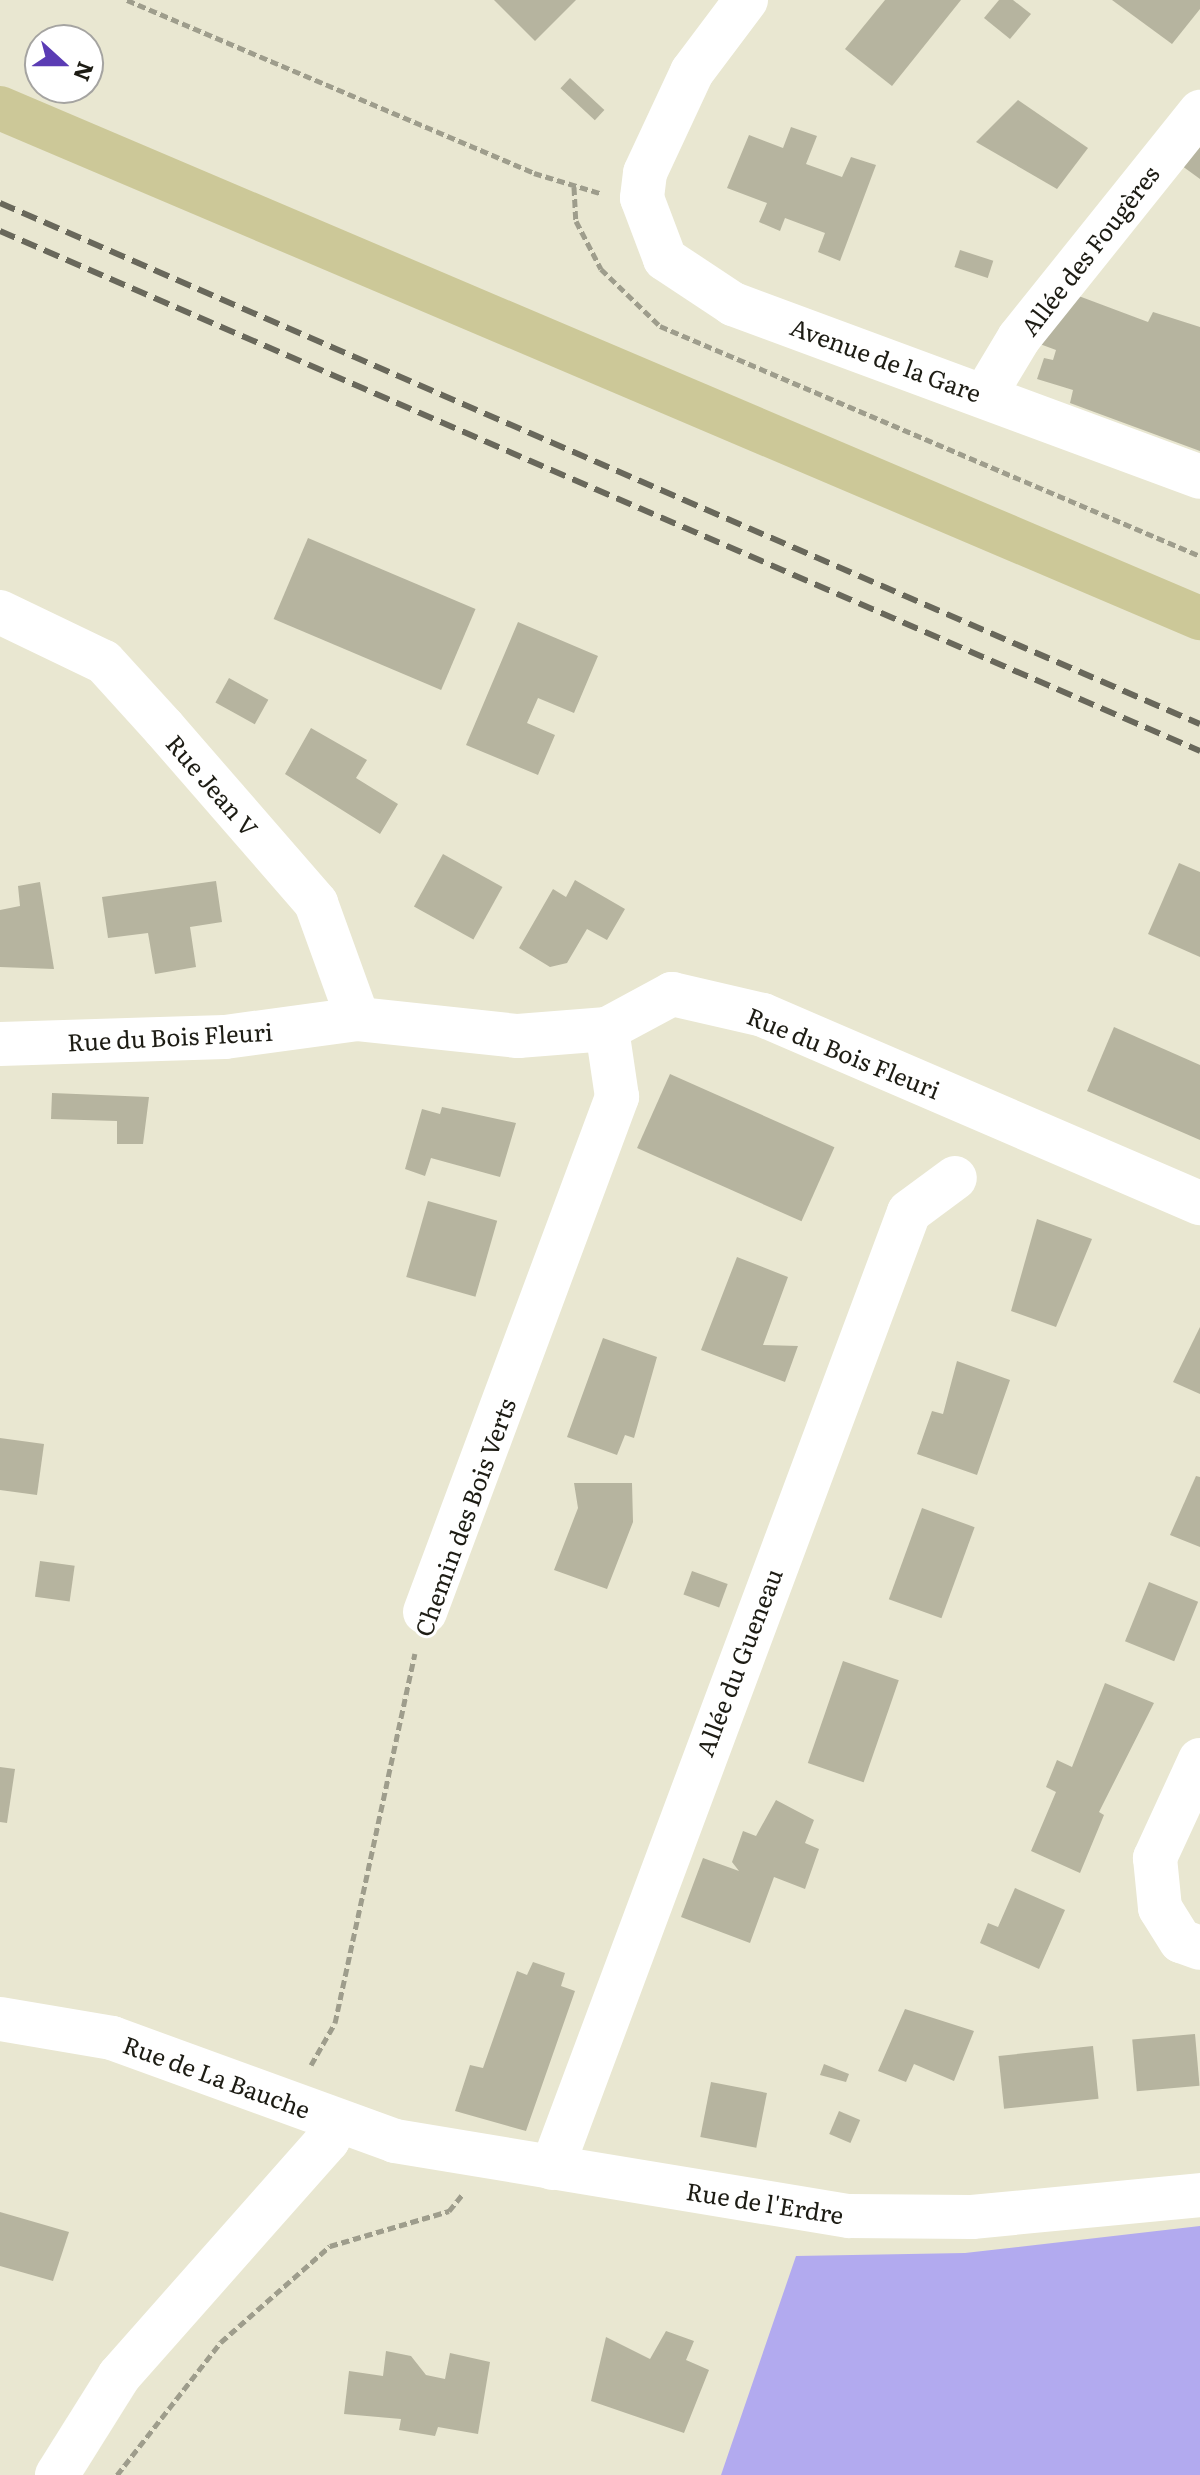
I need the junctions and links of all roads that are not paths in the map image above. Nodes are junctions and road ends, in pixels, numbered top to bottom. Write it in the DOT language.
graph roads {
  1 [pos="746,0"];
  2 [pos="0,108"];
  3 [pos="1200,112"];
  4 [pos="986,393"];
  5 [pos="1200,477"];
  6 [pos="0,612"];
  7 [pos="1200,618"];
  8 [pos="358,1019"];
  9 [pos="607,1029"];
  10 [pos="0,1044"];
  11 [pos="955,1178"];
  12 [pos="1200,1203"];
  13 [pos="425,1612"];
  14 [pos="1200,1760"];
  15 [pos="1200,1948"];
  16 [pos="0,2019"];
  17 [pos="337,2121"];
  18 [pos="552,2168"];
  19 [pos="1200,2195"];
  20 [pos="57,2475"];
  1 -- 4 [label="street, Avenue de la Gare"];
  2 -- 7 [label="main road"];
  3 -- 4 [label="street, Allée des Fougères"];
  4 -- 5 [label="street, Avenue de la Gare"];
  6 -- 8 [label="street, Rue Jean V"];
  8 -- 9 [label="street, Rue du Bois Fleuri"];
  8 -- 10 [label="street, Rue du Bois Fleuri"];
  9 -- 12 [label="street, Rue du Bois Fleuri"];
  9 -- 13 [label="street, Chemin des Bois Verts"];
  11 -- 18 [label="street, Allée du Gueneau"];
  14 -- 15 [label="street"];
  16 -- 17 [label="street, Rue de La Bauche"];
  17 -- 18 [label="street, Rue de l'Erdre"];
  17 -- 20 [label="street"];
  18 -- 19 [label="street, Rue de l'Erdre"];
}
